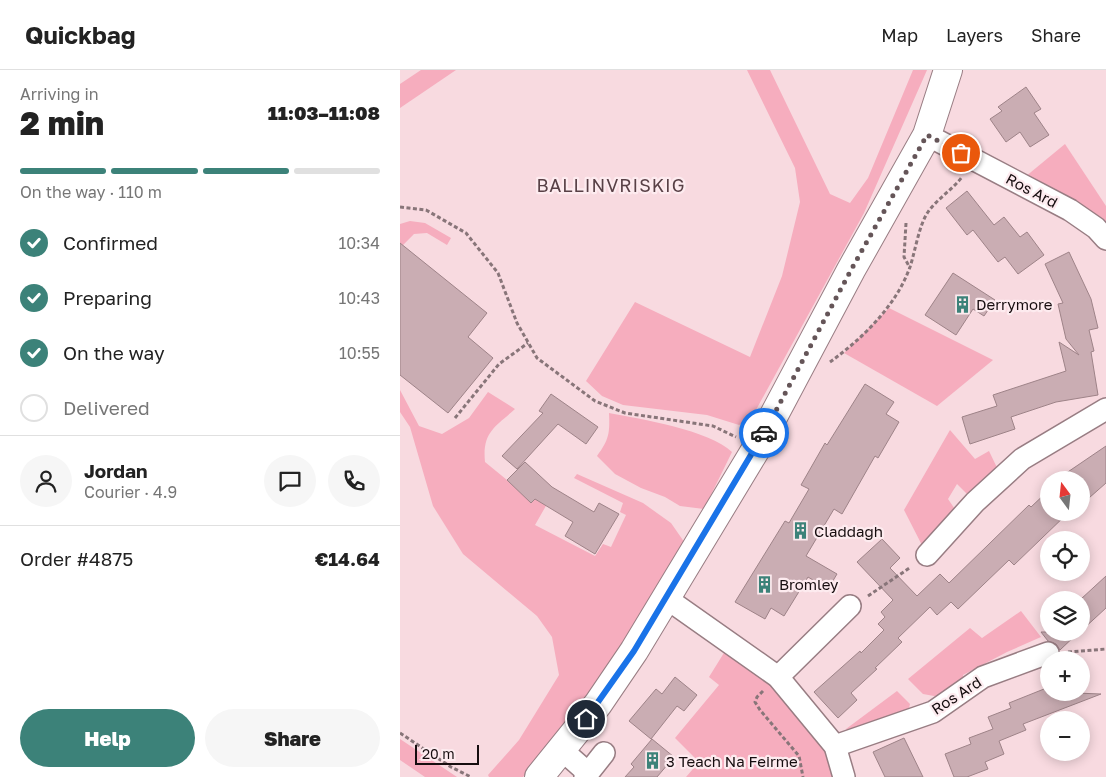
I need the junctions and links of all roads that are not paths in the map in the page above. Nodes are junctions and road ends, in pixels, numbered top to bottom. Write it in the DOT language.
graph roads {
  1 [pos="948,70"];
  2 [pos="927,135"];
  3 [pos="1106,239"];
  4 [pos="1106,409"];
  5 [pos="927,555"];
  6 [pos="666,598"];
  7 [pos="850,606"];
  8 [pos="1040,656"];
  9 [pos="778,677"];
  10 [pos="835,746"];
  11 [pos="562,750"];
  12 [pos="604,753"];
  13 [pos="586,775"];
  14 [pos="539,777"];
  15 [pos="844,777"];
  1 -- 2 [label="main road"];
  2 -- 3 [label="street, Ros Ard"];
  2 -- 6 [label="main road"];
  4 -- 5 [label="street"];
  6 -- 9 [label="street"];
  6 -- 11 [label="main road"];
  7 -- 9 [label="street"];
  8 -- 10 [label="street, Ros Ard"];
  9 -- 10 [label="street"];
  10 -- 15 [label="street"];
  11 -- 13 [label="street"];
  11 -- 14 [label="main road"];
  12 -- 13 [label="street"];
}
